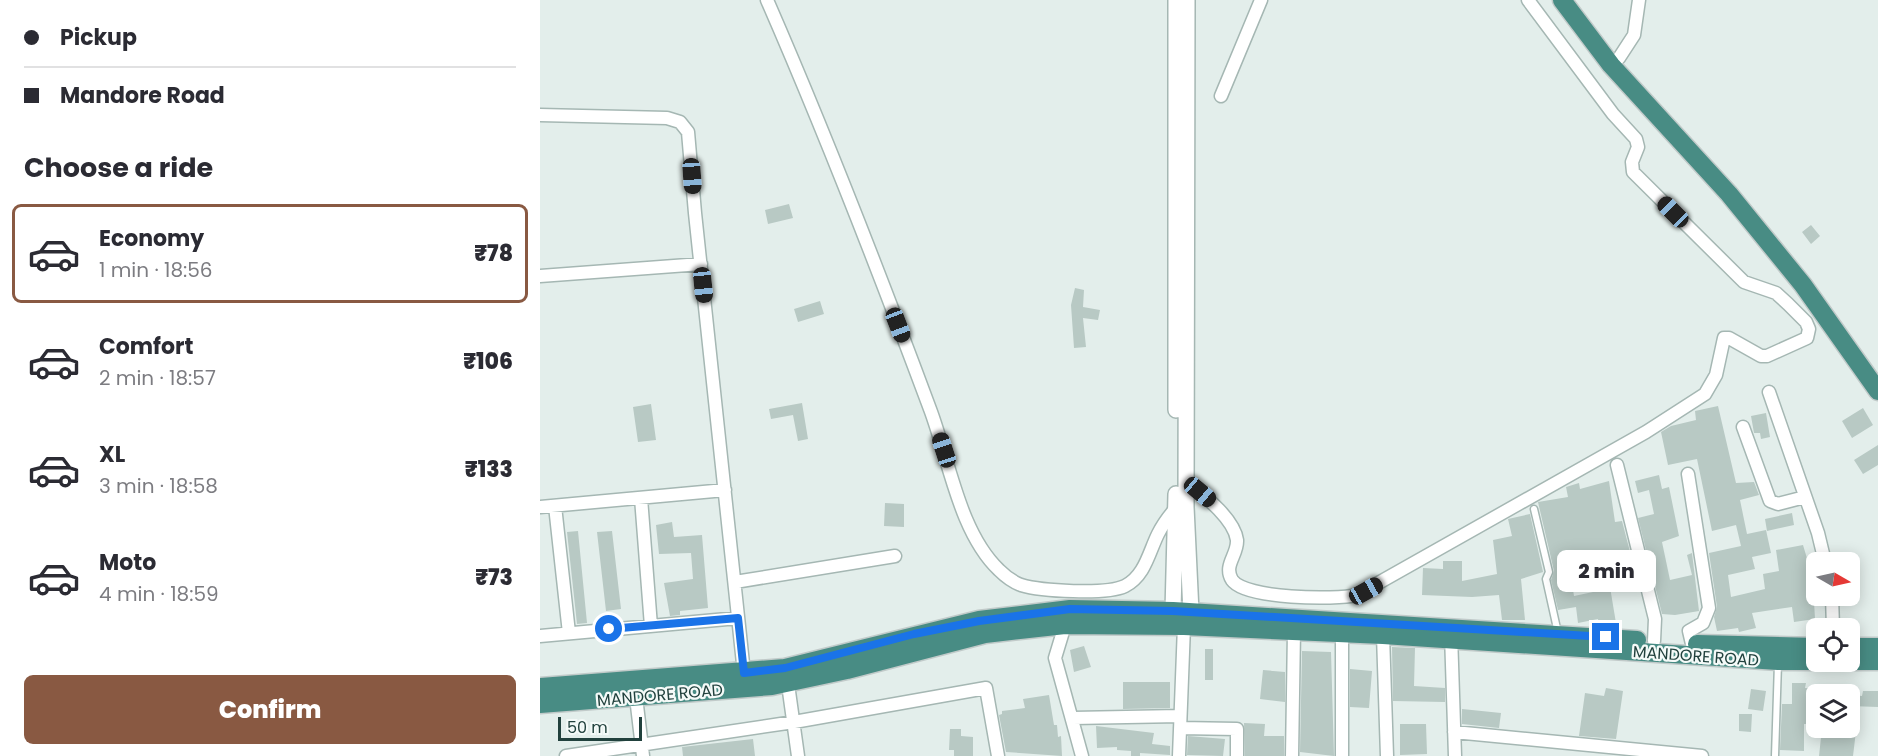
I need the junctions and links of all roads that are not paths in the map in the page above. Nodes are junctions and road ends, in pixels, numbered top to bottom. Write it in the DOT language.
graph roads {
  1 [pos="768,0"];
  2 [pos="1176,0"];
  3 [pos="1187,0"];
  4 [pos="1261,0"];
  5 [pos="1528,0"];
  6 [pos="1562,0"];
  7 [pos="1576,0"];
  8 [pos="1639,0"];
  9 [pos="1619,58"];
  10 [pos="1221,96"];
  11 [pos="540,115"];
  12 [pos="700,264"];
  13 [pos="540,276"];
  14 [pos="1878,372"];
  15 [pos="1878,391"];
  16 [pos="1769,392"];
  17 [pos="1743,427"];
  18 [pos="1617,465"];
  19 [pos="1688,474"];
  20 [pos="1186,481"];
  21 [pos="726,490"];
  22 [pos="1805,496"];
  23 [pos="641,498"];
  24 [pos="555,506"];
  25 [pos="540,507"];
  26 [pos="1176,508"];
  27 [pos="1534,509"];
  28 [pos="1181,538"];
  29 [pos="1822,552"];
  30 [pos="895,556"];
  31 [pos="735,582"];
  32 [pos="1183,616"];
  33 [pos="738,618"];
  34 [pos="1065,625"];
  35 [pos="651,626"];
  36 [pos="1294,631"];
  37 [pos="569,633"];
  38 [pos="1558,633"];
  39 [pos="1342,634"];
  40 [pos="1451,634"];
  41 [pos="1383,635"];
  42 [pos="540,636"];
  43 [pos="1654,641"];
  44 [pos="1692,644"];
  45 [pos="1860,647"];
  46 [pos="1878,647"];
  47 [pos="1806,649"];
  48 [pos="1778,654"];
  49 [pos="1806,659"];
  50 [pos="1878,661"];
  51 [pos="1860,662"];
  52 [pos="744,673"];
  53 [pos="786,676"];
  54 [pos="540,687"];
  55 [pos="636,697"];
  56 [pos="540,704"];
  57 [pos="1073,718"];
  58 [pos="794,722"];
  59 [pos="1180,722"];
  60 [pos="1454,732"];
  61 [pos="642,750"];
  62 [pos="566,756"];
  63 [pos="798,756"];
  64 [pos="998,756"];
  65 [pos="1082,756"];
  66 [pos="1179,756"];
  67 [pos="1237,756"];
  68 [pos="1292,756"];
  69 [pos="1342,756"];
  70 [pos="1387,756"];
  71 [pos="1455,756"];
  72 [pos="1702,756"];
  73 [pos="1775,756"];
  1 -- 26 [label="street"];
  2 -- 26 [label="street"];
  3 -- 20 [label="street"];
  4 -- 10 [label="street"];
  5 -- 20 [label="street"];
  6 -- 15 [label="highway"];
  7 -- 9 [label="highway"];
  8 -- 9 [label="street"];
  9 -- 14 [label="highway"];
  11 -- 12 [label="street"];
  12 -- 13 [label="street"];
  12 -- 21 [label="street"];
  16 -- 22 [label="street"];
  17 -- 22 [label="street"];
  18 -- 43 [label="street"];
  19 -- 44 [label="street"];
  20 -- 28 [label="street"];
  21 -- 23 [label="street"];
  21 -- 31 [label="street"];
  22 -- 29 [label="street"];
  23 -- 24 [label="street"];
  23 -- 35 [label="street"];
  24 -- 25 [label="street"];
  24 -- 37 [label="street"];
  26 -- 28 [label="street"];
  27 -- 38 [label="lane"];
  28 -- 32 [label="street"];
  30 -- 31 [label="street"];
  31 -- 33 [label="street"];
  32 -- 34 [label="highway, MANDORE ROAD"];
  32 -- 36 [label="highway, MANDORE ROAD"];
  32 -- 40 [label="highway, MANDORE ROAD"];
  32 -- 53 [label="highway, MANDORE ROAD"];
  32 -- 59 [label="street"];
  33 -- 35 [label="street"];
  33 -- 52 [label="street"];
  34 -- 53 [label="highway, MANDORE ROAD"];
  34 -- 57 [label="street"];
  35 -- 37 [label="street"];
  36 -- 39 [label="highway, MANDORE ROAD"];
  36 -- 68 [label="street"];
  37 -- 42 [label="street"];
  38 -- 40 [label="highway, MANDORE ROAD"];
  38 -- 43 [label="highway, MANDORE ROAD"];
  39 -- 41 [label="highway, MANDORE ROAD"];
  39 -- 69 [label="street"];
  40 -- 41 [label="highway, MANDORE ROAD"];
  40 -- 48 [label="highway, MANDORE ROAD"];
  40 -- 60 [label="street"];
  41 -- 70 [label="street"];
  43 -- 44 [label="highway, MANDORE ROAD"];
  44 -- 48 [label="highway, MANDORE ROAD"];
  45 -- 46 [label="highway"];
  47 -- 48 [label="highway, MANDORE ROAD"];
  48 -- 49 [label="highway, MANDORE ROAD"];
  48 -- 73 [label="lane"];
  50 -- 51 [label="highway"];
  52 -- 53 [label="highway, MANDORE ROAD"];
  52 -- 54 [label="highway, MANDORE ROAD"];
  53 -- 55 [label="highway, MANDORE ROAD"];
  53 -- 58 [label="street"];
  55 -- 56 [label="highway, MANDORE ROAD"];
  55 -- 61 [label="street"];
  57 -- 59 [label="street"];
  57 -- 65 [label="street"];
  58 -- 61 [label="street"];
  58 -- 63 [label="street"];
  58 -- 64 [label="street"];
  59 -- 66 [label="street"];
  59 -- 67 [label="street"];
  60 -- 71 [label="street"];
  60 -- 72 [label="street"];
  61 -- 62 [label="street"];
}
